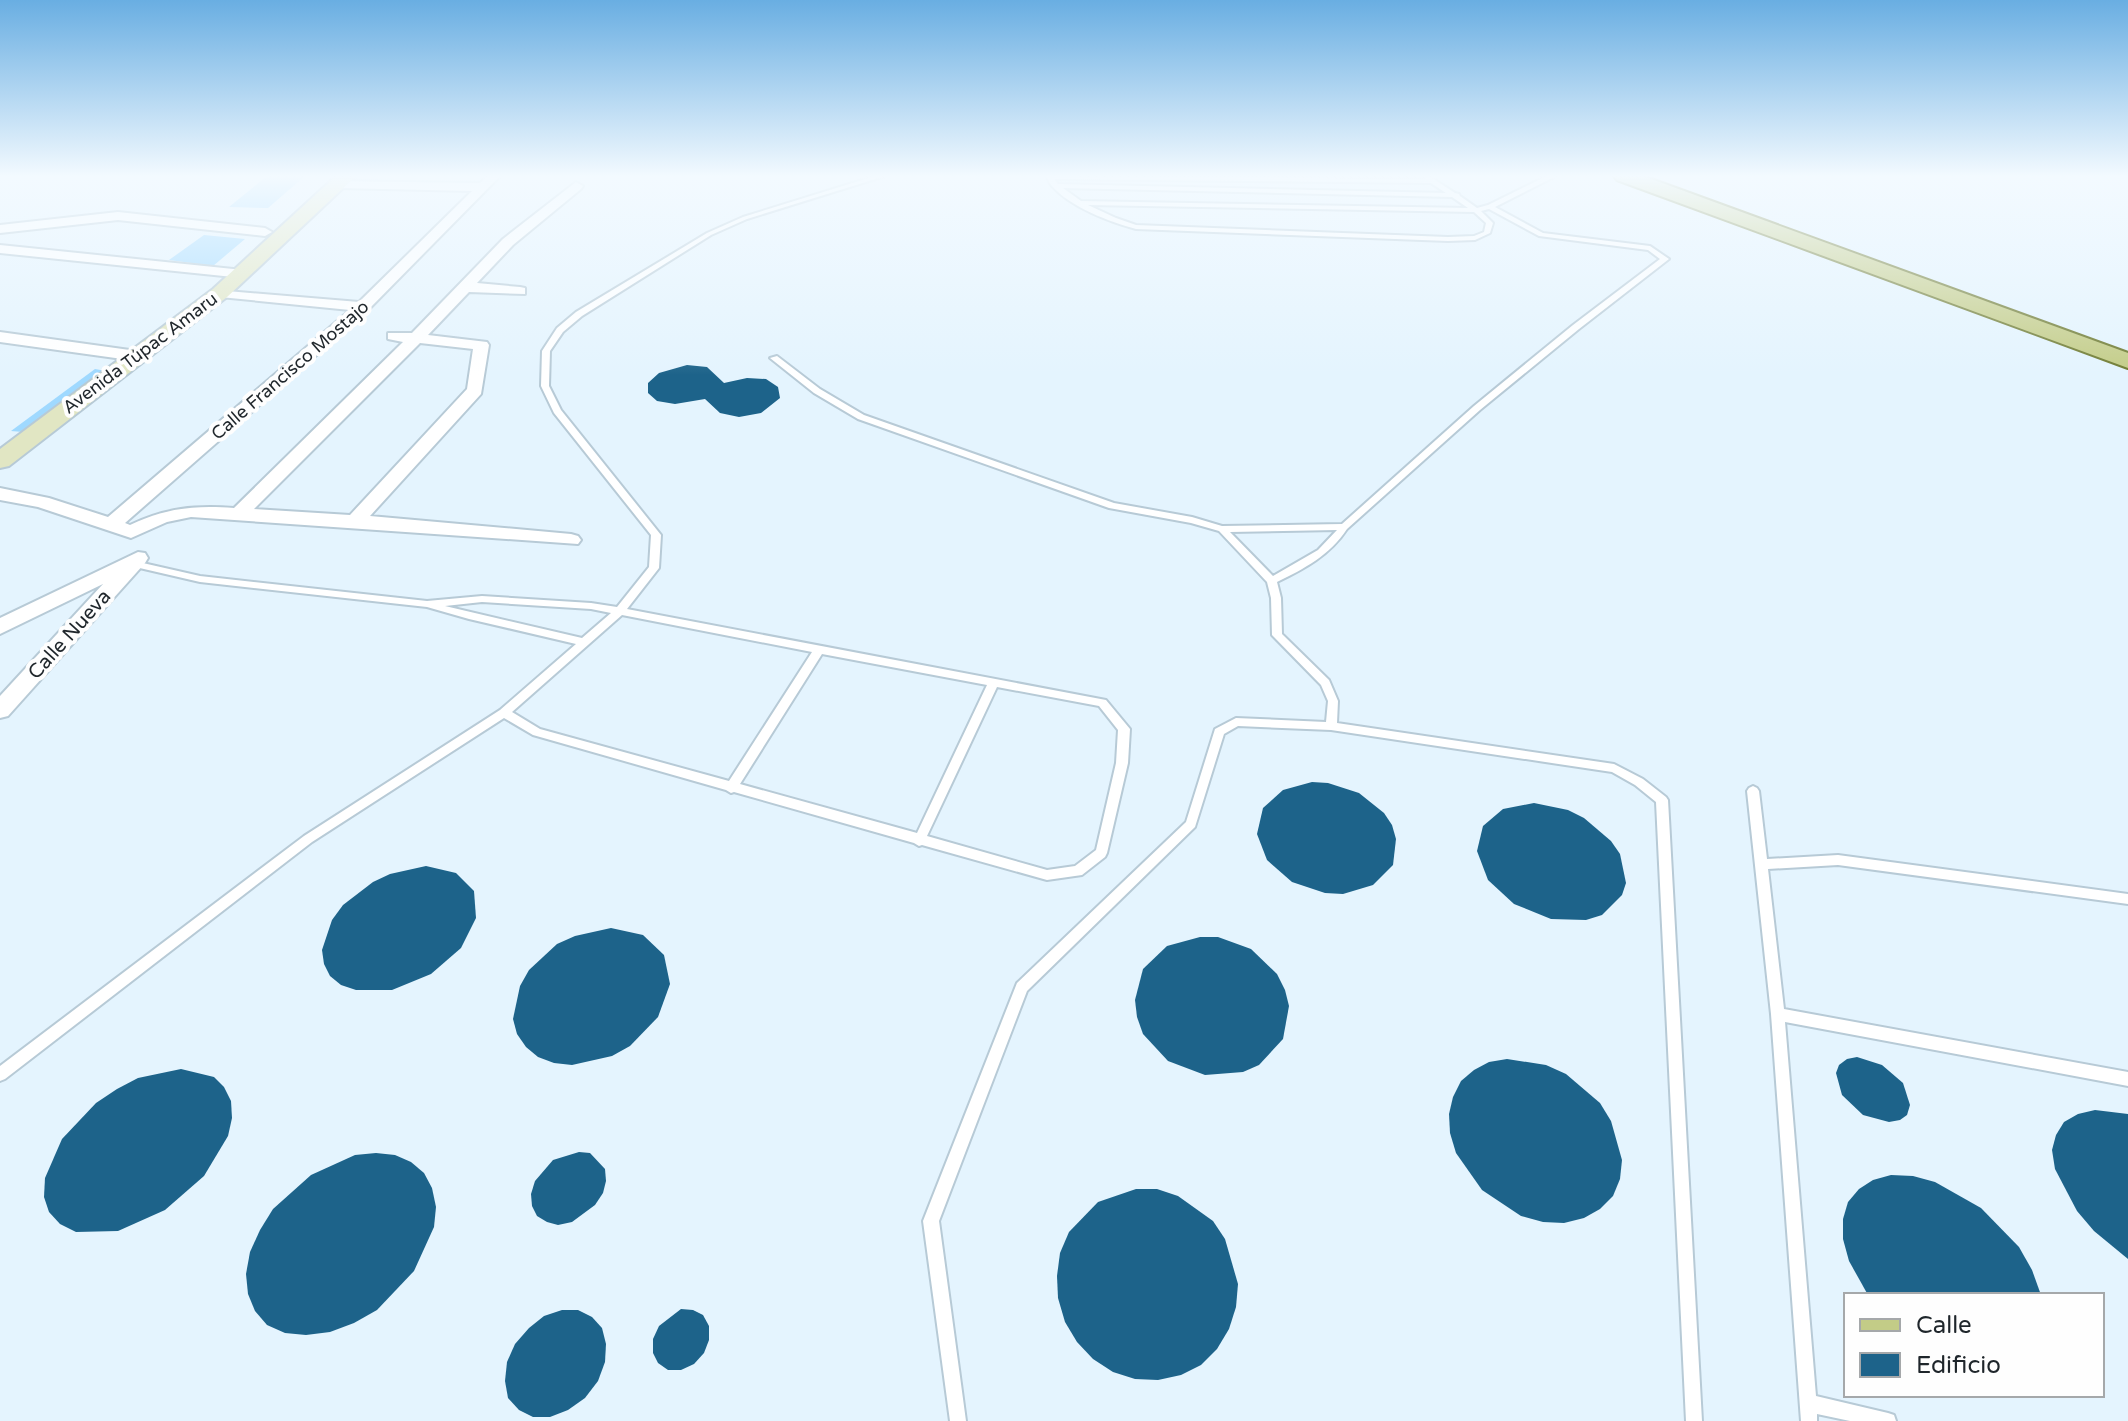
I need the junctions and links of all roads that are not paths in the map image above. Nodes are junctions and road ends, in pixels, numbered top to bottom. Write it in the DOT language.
graph roads {
  1 [pos="256,242"];
  2 [pos="274,242"];
  3 [pos="430,242"];
  4 [pos="508,242"];
  5 [pos="695,242"];
  6 [pos="1602,242"];
  7 [pos="1805,242"];
  8 [pos="0,249"];
  9 [pos="219,283"];
  10 [pos="466,287"];
  11 [pos="520,291"];
  12 [pos="363,307"];
  13 [pos="394,336"];
  14 [pos="0,337"];
  15 [pos="416,338"];
  16 [pos="113,352"];
  17 [pos="137,356"];
  18 [pos="774,358"];
  19 [pos="2128,361"];
  20 [pos="0,435"];
  21 [pos="0,461"];
  22 [pos="0,494"];
  23 [pos="237,515"];
  24 [pos="355,521"];
  25 [pos="113,523"];
  26 [pos="1344,527"];
  27 [pos="1222,529"];
  28 [pos="131,532"];
  29 [pos="571,540"];
  30 [pos="136,561"];
  31 [pos="1272,581"];
  32 [pos="427,604"];
  33 [pos="620,611"];
  34 [pos="0,627"];
  35 [pos="583,642"];
  36 [pos="819,650"];
  37 [pos="994,682"];
  38 [pos="0,710"];
  39 [pos="504,713"];
  40 [pos="1331,726"];
  41 [pos="731,788"];
  42 [pos="1753,791"];
  43 [pos="919,841"];
  44 [pos="1761,864"];
  45 [pos="2128,899"];
  46 [pos="1778,1014"];
  47 [pos="0,1074"];
  48 [pos="2128,1079"];
  49 [pos="1808,1412"];
  50 [pos="958,1421"];
  51 [pos="1694,1421"];
  52 [pos="1888,1421"];
  1 -- 9 [label="street, Avenida Túpac Amaru"];
  2 -- 9 [label="street, Avenida Túpac Amaru"];
  3 -- 12 [label="street, Calle Francisco Mostajo"];
  4 -- 10 [label="street"];
  5 -- 33 [label="lane"];
  6 -- 26 [label="lane"];
  7 -- 19 [label="main road"];
  8 -- 9 [label="street"];
  9 -- 12 [label="street"];
  9 -- 16 [label="street, Avenida Túpac Amaru"];
  9 -- 17 [label="street, Avenida Túpac Amaru"];
  10 -- 11 [label="street"];
  10 -- 15 [label="street"];
  12 -- 25 [label="street, Calle Francisco Mostajo"];
  13 -- 15 [label="street"];
  14 -- 16 [label="street"];
  15 -- 23 [label="street"];
  15 -- 24 [label="street"];
  16 -- 17 [label="street"];
  16 -- 20 [label="street, Avenida Túpac Amaru"];
  17 -- 21 [label="street, Avenida Túpac Amaru"];
  18 -- 27 [label="lane"];
  22 -- 25 [label="street"];
  23 -- 24 [label="street"];
  23 -- 28 [label="street"];
  24 -- 29 [label="street"];
  25 -- 28 [label="street"];
  26 -- 27 [label="lane"];
  26 -- 31 [label="lane"];
  27 -- 31 [label="lane"];
  28 -- 30 [label="street"];
  30 -- 32 [label="lane"];
  30 -- 34 [label="street"];
  30 -- 38 [label="street, Calle Nueva"];
  31 -- 40 [label="lane"];
  32 -- 33 [label="lane"];
  32 -- 35 [label="lane"];
  33 -- 35 [label="lane"];
  33 -- 36 [label="lane"];
  35 -- 39 [label="lane"];
  36 -- 37 [label="lane"];
  36 -- 41 [label="lane"];
  37 -- 43 [label="lane"];
  37 -- 43 [label="lane"];
  39 -- 41 [label="lane"];
  39 -- 47 [label="lane"];
  40 -- 50 [label="lane"];
  40 -- 51 [label="lane"];
  41 -- 43 [label="lane"];
  42 -- 44 [label="lane"];
  44 -- 45 [label="lane"];
  44 -- 46 [label="lane"];
  46 -- 48 [label="lane"];
  46 -- 49 [label="lane"];
  49 -- 52 [label="lane"];
}
